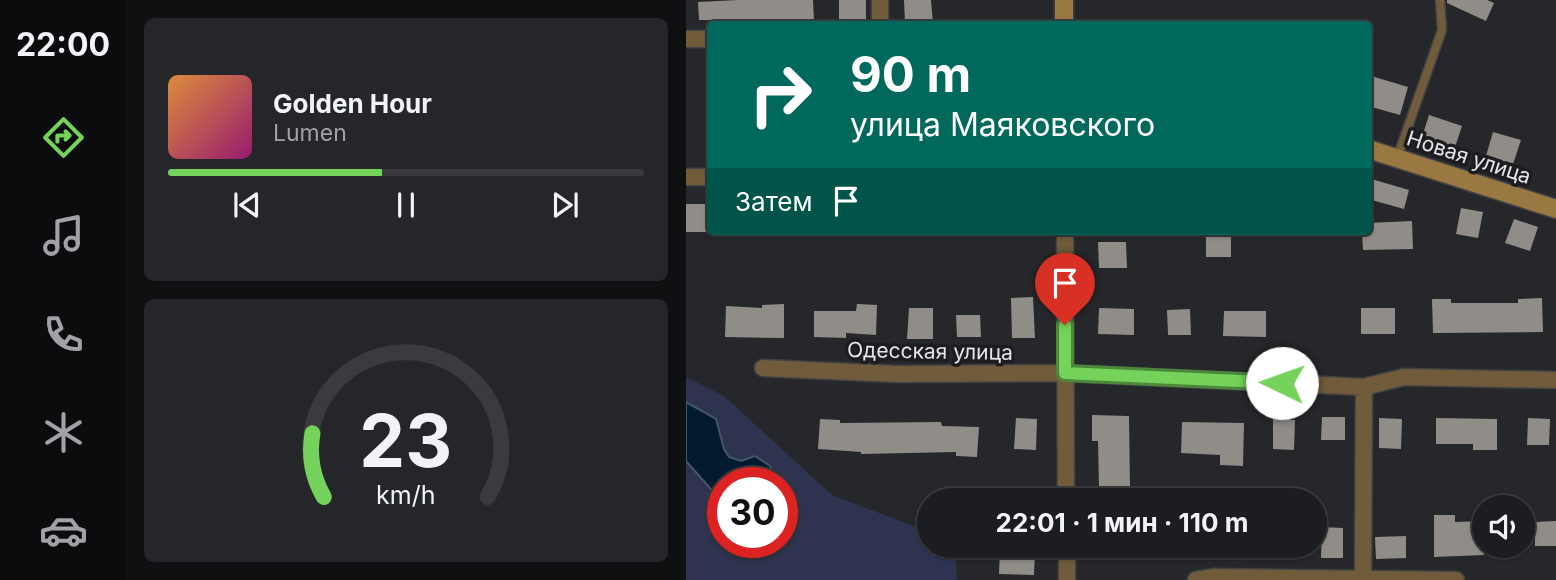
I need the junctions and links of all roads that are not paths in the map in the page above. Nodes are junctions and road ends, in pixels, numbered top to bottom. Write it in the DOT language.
graph roads {
  1 [pos="880,0"];
  2 [pos="1064,0"];
  3 [pos="1440,0"];
  4 [pos="880,21"];
  5 [pos="1064,21"];
  6 [pos="686,39"];
  7 [pos="707,39"];
  8 [pos="1372,150"];
  9 [pos="1397,158"];
  10 [pos="686,177"];
  11 [pos="707,177"];
  12 [pos="1556,209"];
  13 [pos="1065,235"];
  14 [pos="764,368"];
  15 [pos="1065,373"];
  16 [pos="1556,380"];
  17 [pos="1364,387"];
  18 [pos="1066,488"];
  19 [pos="1067,558"];
  20 [pos="1363,578"];
  21 [pos="1067,580"];
  22 [pos="1196,580"];
  23 [pos="1456,580"];
  1 -- 4 [label="street"];
  2 -- 5 [label="main road"];
  3 -- 9 [label="lane"];
  6 -- 7 [label="street"];
  8 -- 9 [label="main road, Новая улица"];
  9 -- 12 [label="main road, Новая улица"];
  10 -- 11 [label="street"];
  13 -- 15 [label="street"];
  14 -- 15 [label="street, Одесская улица"];
  15 -- 17 [label="street, Одесская улица"];
  15 -- 18 [label="street"];
  16 -- 17 [label="street, Одесская улица"];
  17 -- 20 [label="street"];
  19 -- 21 [label="street"];
  20 -- 22 [label="street"];
  20 -- 23 [label="street"];
}
